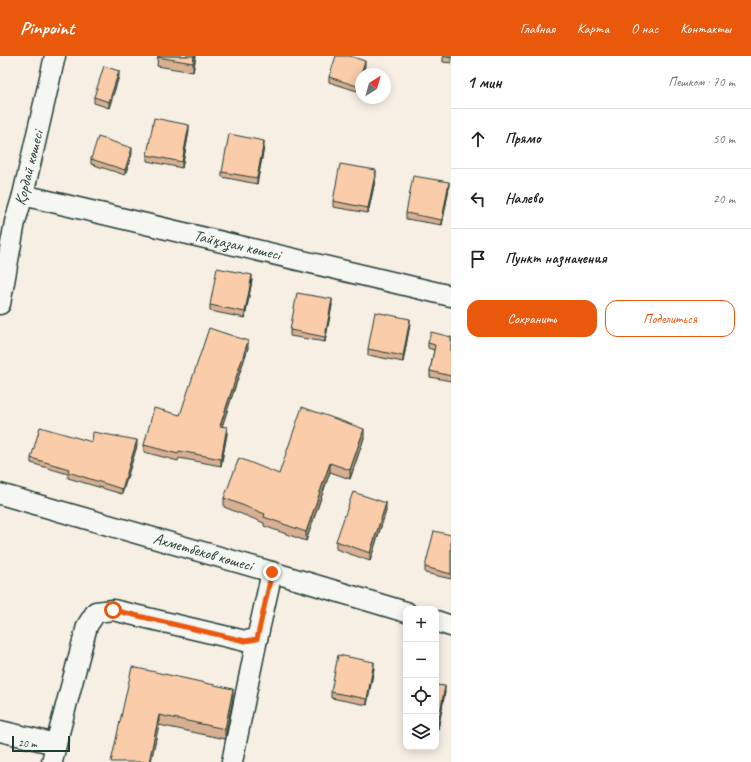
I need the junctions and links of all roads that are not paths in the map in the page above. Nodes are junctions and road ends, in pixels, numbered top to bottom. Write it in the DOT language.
graph roads {
  1 [pos="54,56"];
  2 [pos="23,195"];
  3 [pos="8,220"];
  4 [pos="451,296"];
  5 [pos="0,304"];
  6 [pos="0,494"];
  7 [pos="272,572"];
  8 [pos="403,611"];
  9 [pos="439,622"];
  10 [pos="451,626"];
  11 [pos="257,639"];
  12 [pos="0,731"];
  13 [pos="54,753"];
  14 [pos="232,762"];
  1 -- 2 [label="street, Қордай көшесі"];
  2 -- 3 [label="street, Қордай көшесі"];
  2 -- 4 [label="street, Тайқазан көшесі"];
  3 -- 5 [label="street, Қордай көшесі"];
  6 -- 7 [label="street, Ахметбеков көшесі"];
  7 -- 8 [label="street, Ахметбеков көшесі"];
  7 -- 11 [label="street"];
  9 -- 10 [label="street"];
  11 -- 13 [label="street"];
  11 -- 14 [label="street"];
  12 -- 13 [label="street"];
}
